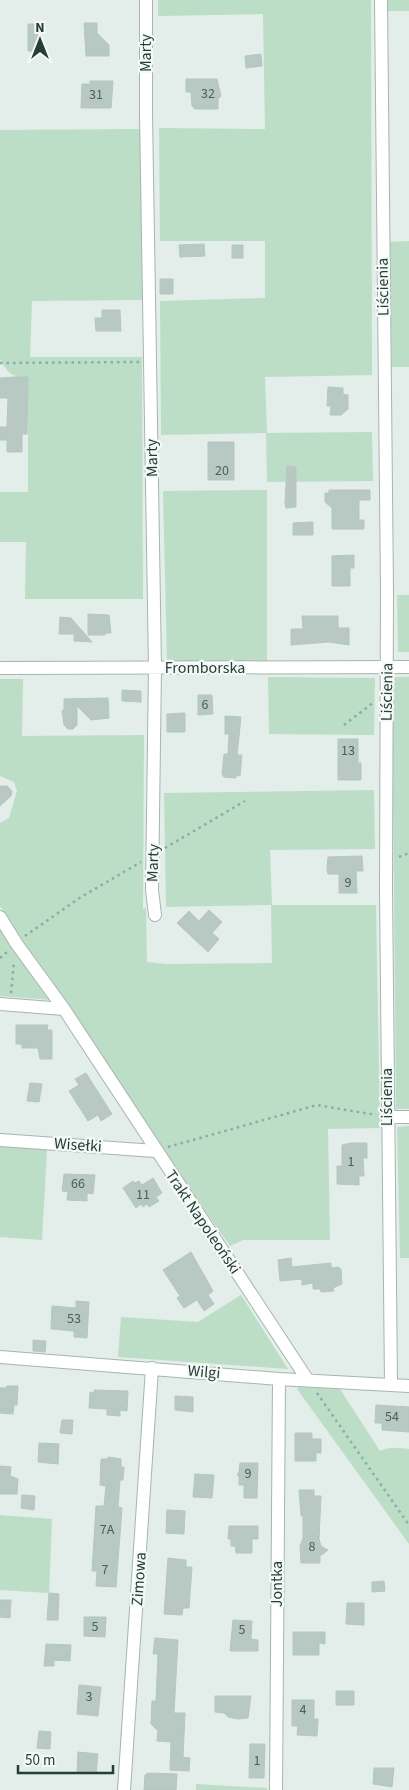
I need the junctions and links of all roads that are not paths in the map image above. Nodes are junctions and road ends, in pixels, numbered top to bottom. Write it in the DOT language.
graph roads {
  1 [pos="146,0"];
  2 [pos="381,0"];
  3 [pos="387,667"];
  4 [pos="409,667"];
  5 [pos="0,668"];
  6 [pos="155,668"];
  7 [pos="155,915"];
  8 [pos="0,917"];
  9 [pos="5,1004"];
  10 [pos="64,1009"];
  11 [pos="387,1117"];
  12 [pos="409,1117"];
  13 [pos="0,1140"];
  14 [pos="155,1150"];
  15 [pos="0,1356"];
  16 [pos="152,1368"];
  17 [pos="279,1379"];
  18 [pos="307,1379"];
  19 [pos="391,1384"];
  20 [pos="409,1386"];
  21 [pos="124,1790"];
  22 [pos="276,1790"];
  1 -- 6 [label="street, Marty"];
  2 -- 3 [label="street, Liścienia"];
  3 -- 4 [label="street, Fromborska"];
  3 -- 6 [label="street, Fromborska"];
  3 -- 11 [label="street, Liścienia"];
  5 -- 6 [label="street, Fromborska"];
  6 -- 7 [label="street, Marty"];
  8 -- 10 [label="street, Trakt Napoleoński"];
  9 -- 10 [label="street"];
  10 -- 14 [label="street, Trakt Napoleoński"];
  11 -- 12 [label="street"];
  11 -- 19 [label="street, Liścienia"];
  13 -- 14 [label="street, Wisełki"];
  14 -- 18 [label="street, Trakt Napoleoński"];
  15 -- 16 [label="street, Wilgi"];
  16 -- 17 [label="street, Wilgi"];
  16 -- 21 [label="street, Zimowa"];
  17 -- 18 [label="street, Wilgi"];
  17 -- 22 [label="street, Jontka"];
  18 -- 19 [label="street, Wilgi"];
  19 -- 20 [label="street, Wilgi"];
}
